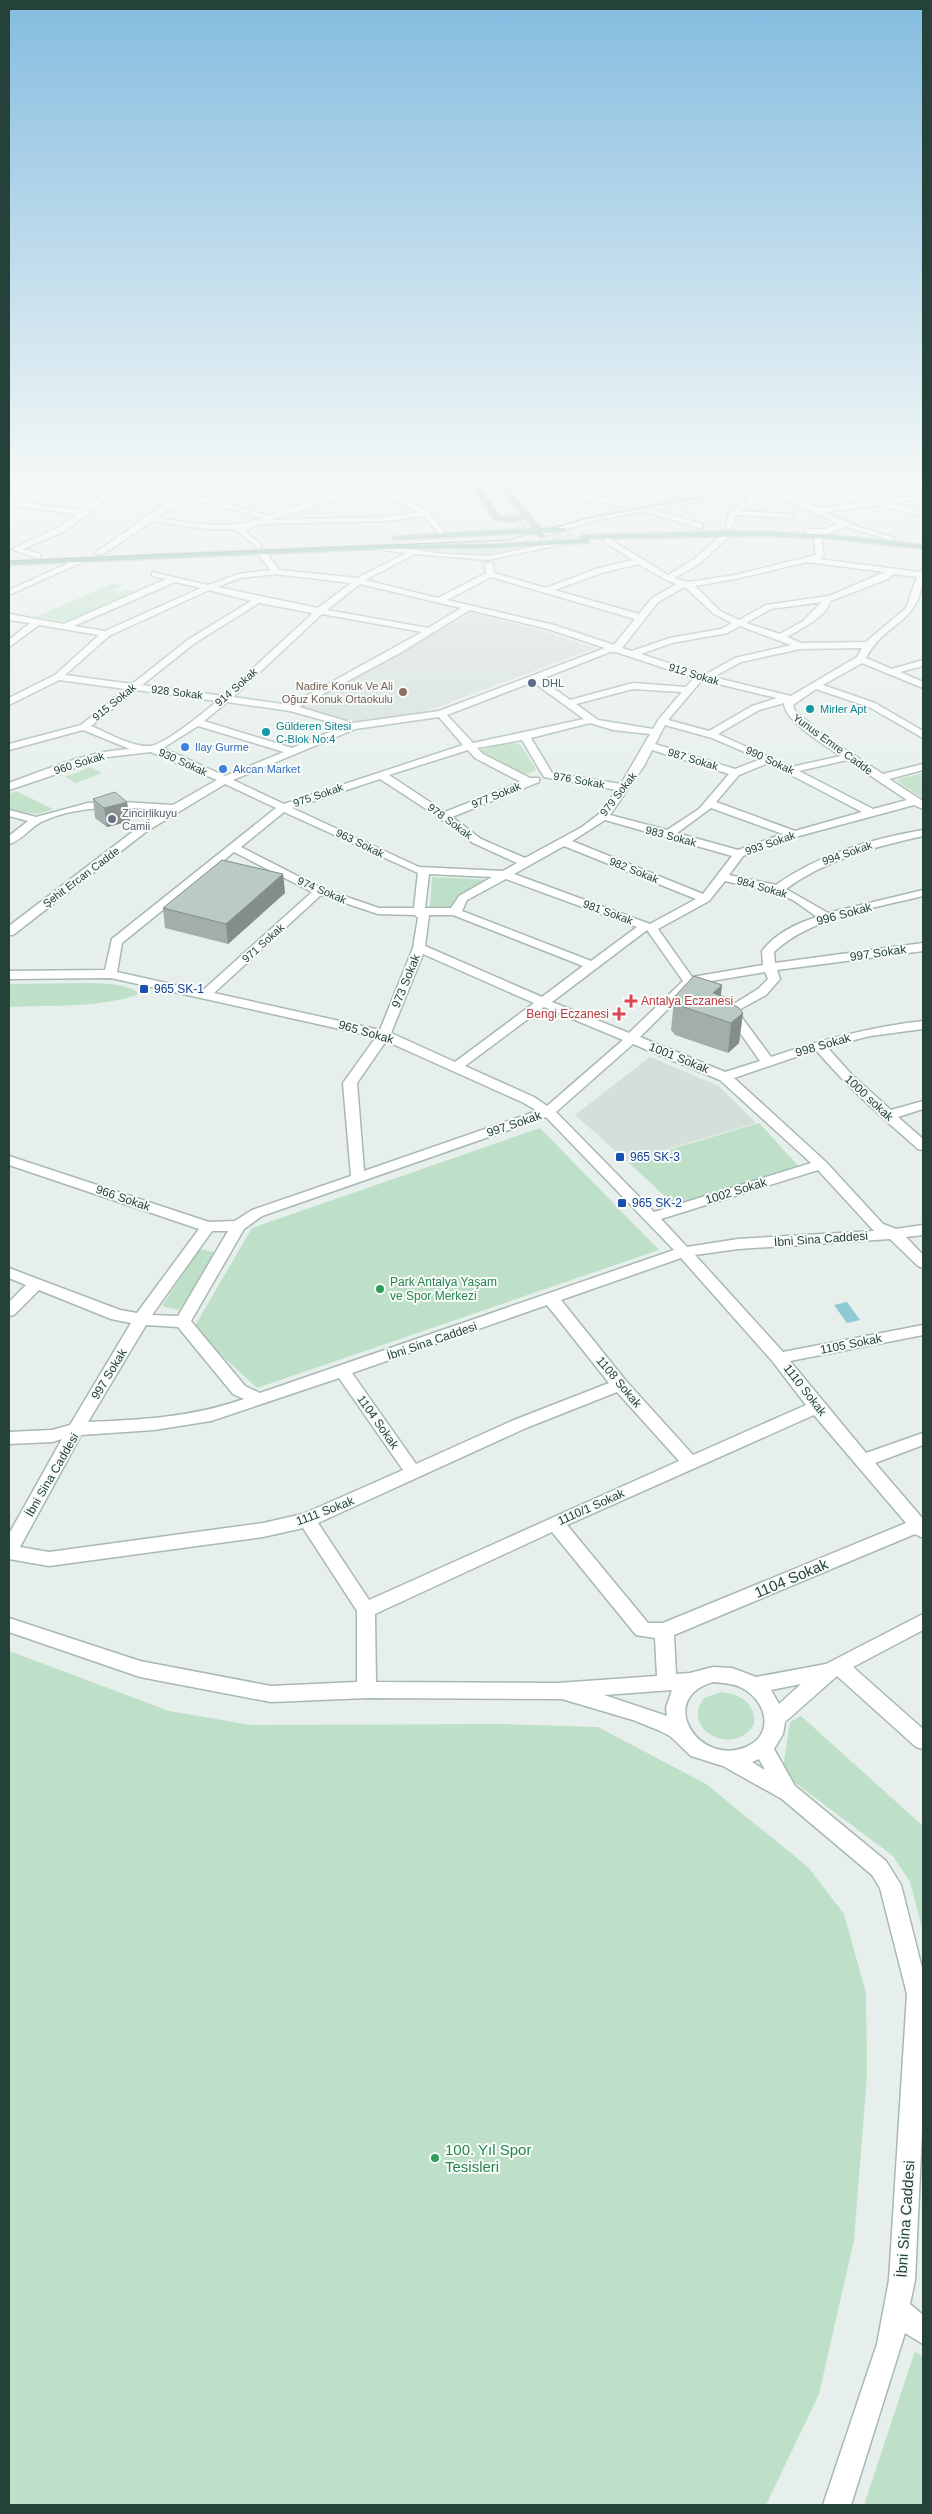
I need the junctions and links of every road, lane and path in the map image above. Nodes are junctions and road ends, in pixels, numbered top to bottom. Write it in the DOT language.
graph roads {
  1 [pos="137,595"];
  2 [pos="193,595"];
  3 [pos="239,595"];
  4 [pos="340,595"];
  5 [pos="420,595"];
  6 [pos="449,595"];
  7 [pos="569,595"];
  8 [pos="664,595"];
  9 [pos="702,595"];
  10 [pos="834,595"];
  11 [pos="917,595"];
  12 [pos="826,598"];
  13 [pos="258,600"];
  14 [pos="440,600"];
  15 [pos="469,607"];
  16 [pos="321,611"];
  17 [pos="9,617"];
  18 [pos="642,618"];
  19 [pos="39,621"];
  20 [pos="739,624"];
  21 [pos="68,625"];
  22 [pos="430,631"];
  23 [pos="106,634"];
  24 [pos="781,637"];
  25 [pos="9,644"];
  26 [pos="868,645"];
  27 [pos="800,646"];
  28 [pos="616,649"];
  29 [pos="632,654"];
  30 [pos="861,659"];
  31 [pos="923,663"];
  32 [pos="571,664"];
  33 [pos="890,672"];
  34 [pos="58,676"];
  35 [pos="700,677"];
  36 [pos="534,678"];
  37 [pos="923,685"];
  38 [pos="814,686"];
  39 [pos="134,687"];
  40 [pos="687,690"];
  41 [pos="224,698"];
  42 [pos="792,699"];
  43 [pos="9,702"];
  44 [pos="569,703"];
  45 [pos="292,708"];
  46 [pos="441,714"];
  47 [pos="592,720"];
  48 [pos="662,721"];
  49 [pos="196,722"];
  50 [pos="84,726"];
  51 [pos="353,726"];
  52 [pos="656,732"];
  53 [pos="711,734"];
  54 [pos="923,734"];
  55 [pos="525,736"];
  56 [pos="470,746"];
  57 [pos="650,746"];
  58 [pos="9,747"];
  59 [pos="152,749"];
  60 [pos="292,751"];
  61 [pos="848,757"];
  62 [pos="768,760"];
  63 [pos="923,767"];
  64 [pos="792,770"];
  65 [pos="735,773"];
  66 [pos="380,774"];
  67 [pos="548,775"];
  68 [pos="881,778"];
  69 [pos="225,780"];
  70 [pos="530,782"];
  71 [pos="9,787"];
  72 [pos="624,788"];
  73 [pos="710,804"];
  74 [pos="919,804"];
  75 [pos="284,807"];
  76 [pos="175,808"];
  77 [pos="9,813"];
  78 [pos="872,813"];
  79 [pos="444,816"];
  80 [pos="603,816"];
  81 [pos="36,820"];
  82 [pos="923,833"];
  83 [pos="794,834"];
  84 [pos="667,835"];
  85 [pos="9,841"];
  86 [pos="564,842"];
  87 [pos="232,847"];
  88 [pos="739,854"];
  89 [pos="524,862"];
  90 [pos="424,870"];
  91 [pos="503,874"];
  92 [pos="723,877"];
  93 [pos="778,890"];
  94 [pos="319,891"];
  95 [pos="923,894"];
  96 [pos="705,899"];
  97 [pos="418,912"];
  98 [pos="455,912"];
  99 [pos="824,916"];
  100 [pos="648,927"];
  101 [pos="9,932"];
  102 [pos="923,947"];
  103 [pos="419,948"];
  104 [pos="591,965"];
  105 [pos="771,967"];
  106 [pos="111,974"];
  107 [pos="9,975"];
  108 [pos="689,981"];
  109 [pos="206,994"];
  110 [pos="676,994"];
  111 [pos="694,999"];
  112 [pos="542,1002"];
  113 [pos="923,1025"];
  114 [pos="384,1035"];
  115 [pos="631,1039"];
  116 [pos="819,1045"];
  117 [pos="767,1061"];
  118 [pos="456,1067"];
  119 [pos="725,1077"];
  120 [pos="923,1105"];
  121 [pos="548,1112"];
  122 [pos="887,1116"];
  123 [pos="923,1146"];
  124 [pos="9,1160"];
  125 [pos="821,1165"];
  126 [pos="358,1178"];
  127 [pos="650,1218"];
  128 [pos="238,1226"];
  129 [pos="208,1227"];
  130 [pos="923,1230"];
  131 [pos="894,1234"];
  132 [pos="684,1252"];
  133 [pos="923,1263"];
  134 [pos="9,1273"];
  135 [pos="37,1283"];
  136 [pos="551,1299"];
  137 [pos="9,1311"];
  138 [pos="141,1319"];
  139 [pos="183,1322"];
  140 [pos="923,1330"];
  141 [pos="779,1358"];
  142 [pos="343,1372"];
  143 [pos="620,1385"];
  144 [pos="260,1400"];
  145 [pos="817,1407"];
  146 [pos="76,1429"];
  147 [pos="9,1438"];
  148 [pos="923,1439"];
  149 [pos="864,1461"];
  150 [pos="690,1462"];
  151 [pos="414,1473"];
  152 [pos="308,1520"];
  153 [pos="555,1523"];
  154 [pos="921,1528"];
  155 [pos="9,1552"];
  156 [pos="366,1610"];
  157 [pos="923,1621"];
  158 [pos="9,1625"];
  159 [pos="664,1631"];
  160 [pos="834,1669"];
  161 [pos="691,1681"];
  162 [pos="667,1683"];
  163 [pos="754,1684"];
  164 [pos="367,1690"];
  165 [pos="558,1691"];
  166 [pos="776,1719"];
  167 [pos="679,1731"];
  168 [pos="923,1741"];
  169 [pos="763,1748"];
  170 [pos="726,1758"];
  171 [pos="789,1793"];
  172 [pos="896,2309"];
  173 [pos="923,2331"];
  174 [pos="837,2505"];
  1 -- 21 [label="street"];
  2 -- 23 [label="street, 912 Sokak"];
  3 -- 13 [label="street"];
  4 -- 16 [label="street, 914 Sokak"];
  5 -- 14 [label="street, 912 Sokak"];
  6 -- 14 [label="street"];
  7 -- 18 [label="street"];
  8 -- 18 [label="street"];
  9 -- 20 [label="street"];
  10 -- 12 [label="street, Şehit Ercan Cadde"];
  11 -- 26 [label="street"];
  12 -- 20 [label="street, Şehit Ercan Cadde"];
  12 -- 24 [label="street"];
  13 -- 16 [label="street"];
  13 -- 39 [label="street, 915 Sokak"];
  14 -- 15 [label="street, 912 Sokak"];
  15 -- 22 [label="street"];
  15 -- 28 [label="street, 912 Sokak"];
  16 -- 22 [label="street"];
  16 -- 41 [label="street, 914 Sokak"];
  17 -- 19 [label="street"];
  18 -- 28 [label="street"];
  19 -- 21 [label="street"];
  19 -- 25 [label="street"];
  20 -- 24 [label="street"];
  20 -- 29 [label="street, Şehit Ercan Cadde"];
  21 -- 23 [label="street"];
  22 -- 45 [label="street"];
  23 -- 34 [label="street, 912 Sokak"];
  24 -- 27 [label="street"];
  26 -- 27 [label="street"];
  26 -- 30 [label="street"];
  27 -- 35 [label="street"];
  28 -- 29 [label="street, 912 Sokak"];
  28 -- 32 [label="street, Şehit Ercan Cadde"];
  29 -- 32 [label="street, Şehit Ercan Cadde"];
  29 -- 35 [label="street, 912 Sokak"];
  30 -- 33 [label="street"];
  30 -- 38 [label="street, Yunus Emre Cadde"];
  31 -- 33 [label="street"];
  32 -- 36 [label="street, Şehit Ercan Cadde"];
  33 -- 37 [label="street"];
  34 -- 39 [label="street, 928 Sokak"];
  34 -- 43 [label="street, 912 Sokak"];
  35 -- 40 [label="street, 979 Sokak"];
  35 -- 42 [label="street, 912 Sokak"];
  36 -- 44 [label="street"];
  36 -- 46 [label="street, Şehit Ercan Cadde"];
  38 -- 42 [label="street, Yunus Emre Cadde"];
  38 -- 54 [label="street"];
  39 -- 41 [label="street, 928 Sokak"];
  39 -- 50 [label="street, 915 Sokak"];
  40 -- 44 [label="street"];
  40 -- 48 [label="street, 979 Sokak"];
  41 -- 45 [label="street, 928 Sokak"];
  41 -- 49 [label="street, 914 Sokak"];
  42 -- 53 [label="street"];
  42 -- 61 [label="street, Yunus Emre Cadde"];
  44 -- 47 [label="street"];
  45 -- 51 [label="street, 928 Sokak"];
  46 -- 51 [label="street, Şehit Ercan Cadde"];
  46 -- 56 [label="street"];
  47 -- 52 [label="street"];
  47 -- 55 [label="street, 975 Sokak"];
  48 -- 52 [label="street, 979 Sokak"];
  48 -- 53 [label="street, 990 Sokak"];
  49 -- 59 [label="street, 914 Sokak"];
  49 -- 60 [label="street"];
  50 -- 58 [label="street, 915 Sokak"];
  50 -- 59 [label="street, 930 Sokak"];
  51 -- 60 [label="street, Şehit Ercan Cadde"];
  52 -- 57 [label="street, 979 Sokak"];
  53 -- 62 [label="street, 990 Sokak"];
  55 -- 56 [label="street, 975 Sokak"];
  55 -- 67 [label="street, 976 Sokak"];
  56 -- 66 [label="street, 975 Sokak"];
  56 -- 70 [label="street"];
  57 -- 65 [label="street, 987 Sokak"];
  57 -- 72 [label="street, 979 Sokak"];
  59 -- 69 [label="street, 930 Sokak"];
  59 -- 71 [label="street, 960 Sokak"];
  60 -- 69 [label="street, Şehit Ercan Cadde"];
  61 -- 64 [label="street"];
  61 -- 68 [label="street, Yunus Emre Cadde"];
  62 -- 64 [label="street, 990 Sokak"];
  62 -- 65 [label="street"];
  63 -- 68 [label="street"];
  64 -- 78 [label="street, 990 Sokak"];
  65 -- 73 [label="street"];
  66 -- 75 [label="street, 975 Sokak"];
  66 -- 79 [label="street, 978 Sokak"];
  67 -- 70 [label="street, 977 Sokak"];
  67 -- 72 [label="street, 976 Sokak"];
  68 -- 74 [label="street, Yunus Emre Cadde"];
  69 -- 75 [label="street, 963 Sokak"];
  69 -- 76 [label="street, Şehit Ercan Cadde"];
  70 -- 79 [label="street, 977 Sokak"];
  72 -- 80 [label="street, 979 Sokak"];
  73 -- 83 [label="street"];
  73 -- 84 [label="street"];
  74 -- 78 [label="street, 993 Sokak"];
  75 -- 87 [label="street, 975 Sokak"];
  75 -- 90 [label="street, 963 Sokak"];
  76 -- 81 [label="street"];
  76 -- 101 [label="street, Şehit Ercan Cadde"];
  77 -- 81 [label="street"];
  78 -- 83 [label="street, 993 Sokak"];
  79 -- 89 [label="street, 978 Sokak"];
  80 -- 84 [label="street, 983 Sokak"];
  80 -- 86 [label="street, 979 Sokak"];
  81 -- 85 [label="street"];
  82 -- 93 [label="street, 994 Sokak"];
  83 -- 88 [label="street, 993 Sokak"];
  84 -- 88 [label="street, 983 Sokak"];
  86 -- 89 [label="street, 979 Sokak"];
  86 -- 96 [label="street, 982 Sokak"];
  87 -- 94 [label="street, 974 Sokak"];
  87 -- 106 [label="street, 975 Sokak"];
  88 -- 92 [label="street, 993 Sokak"];
  89 -- 91 [label="street, 979 Sokak"];
  90 -- 91 [label="street, 963 Sokak"];
  90 -- 97 [label="street, 973 Sokak"];
  91 -- 98 [label="street, 979 Sokak"];
  91 -- 100 [label="street, 981 Sokak"];
  92 -- 93 [label="street, 984 Sokak"];
  92 -- 96 [label="street, 993 Sokak"];
  93 -- 99 [label="street, 984 Sokak"];
  94 -- 97 [label="street, 974 Sokak"];
  94 -- 109 [label="street, 971 Sokak"];
  95 -- 99 [label="street, 996 Sokak"];
  96 -- 100 [label="street, 993 Sokak"];
  97 -- 98 [label="street, 974 Sokak"];
  97 -- 103 [label="street, 973 Sokak"];
  98 -- 104 [label="street"];
  99 -- 105 [label="street, 996 Sokak"];
  100 -- 104 [label="street, 993 Sokak"];
  100 -- 108 [label="street"];
  102 -- 105 [label="street, 997 Sokak"];
  103 -- 112 [label="street, 1001 Sokak"];
  103 -- 114 [label="street, 973 Sokak"];
  104 -- 112 [label="street, 993 Sokak"];
  105 -- 108 [label="street, 997 Sokak"];
  105 -- 117 [label="street, 996 Sokak"];
  106 -- 107 [label="street, 965 Sokak"];
  106 -- 109 [label="street, 965 Sokak"];
  108 -- 110 [label="street, 997 Sokak"];
  109 -- 114 [label="street, 965 Sokak"];
  110 -- 111 [label="street"];
  110 -- 115 [label="street, 997 Sokak"];
  112 -- 115 [label="street, 1001 Sokak"];
  112 -- 118 [label="street, 993 Sokak"];
  113 -- 116 [label="street, 998 Sokak"];
  114 -- 118 [label="street, 965 Sokak"];
  114 -- 126 [label="street, 973 Sokak"];
  115 -- 119 [label="street, 1001 Sokak"];
  115 -- 121 [label="street, 997 Sokak"];
  116 -- 117 [label="street, 998 Sokak"];
  116 -- 122 [label="street, 1000 sokak"];
  117 -- 119 [label="street, 998 Sokak"];
  118 -- 121 [label="street, 965 Sokak"];
  119 -- 125 [label="street, 1001 Sokak"];
  120 -- 122 [label="street"];
  121 -- 126 [label="street, 997 Sokak"];
  121 -- 127 [label="street, 965 Sokak"];
  122 -- 123 [label="street, 1000 sokak"];
  124 -- 129 [label="street, 966 Sokak"];
  125 -- 127 [label="street, 1002 Sokak"];
  125 -- 131 [label="street, 1001 Sokak"];
  126 -- 128 [label="street, 997 Sokak"];
  127 -- 132 [label="street, 965 Sokak"];
  128 -- 129 [label="street, 966 Sokak"];
  128 -- 139 [label="street, 997 Sokak"];
  129 -- 138 [label="street, 997 Sokak"];
  130 -- 131 [label="street, İbni Sina Caddesi"];
  131 -- 132 [label="street, İbni Sina Caddesi"];
  131 -- 133 [label="street, 1001 Sokak"];
  132 -- 136 [label="street, İbni Sina Caddesi"];
  132 -- 141 [label="street, 1110 Sokak"];
  134 -- 135 [label="street"];
  135 -- 137 [label="street"];
  135 -- 138 [label="street"];
  136 -- 142 [label="street, İbni Sina Caddesi"];
  136 -- 143 [label="street, 1108 Sokak"];
  138 -- 139 [label="street"];
  138 -- 146 [label="street, 997 Sokak"];
  139 -- 144 [label="street"];
  140 -- 141 [label="street, 1105 Sokak"];
  141 -- 145 [label="street, 1110 Sokak"];
  142 -- 144 [label="street, İbni Sina Caddesi"];
  142 -- 151 [label="street, 1104 Sokak"];
  143 -- 150 [label="street, 1108 Sokak"];
  143 -- 151 [label="street, 1111 Sokak"];
  144 -- 146 [label="street, İbni Sina Caddesi"];
  145 -- 149 [label="street, 1110 Sokak"];
  145 -- 150 [label="street, 1110/1 Sokak"];
  146 -- 147 [label="street"];
  146 -- 155 [label="street, İbni Sina Caddesi"];
  148 -- 149 [label="street"];
  149 -- 154 [label="street, 1110 Sokak"];
  150 -- 153 [label="street, 1110/1 Sokak"];
  151 -- 152 [label="street, 1111 Sokak"];
  152 -- 155 [label="street, 1111 Sokak"];
  152 -- 156 [label="street"];
  153 -- 156 [label="street, 1110/1 Sokak"];
  153 -- 159 [label="street"];
  154 -- 159 [label="street, 1104 Sokak"];
  156 -- 164 [label="street"];
  157 -- 160 [label="street"];
  158 -- 164 [label="street, İbni Sina Caddesi"];
  159 -- 162 [label="street"];
  160 -- 163 [label="street"];
  160 -- 166 [label="street"];
  160 -- 168 [label="street"];
  161 -- 162 [label="street, İbni Sina Caddesi"];
  161 -- 163 [label="street, İbni Sina Caddesi"];
  161 -- 167 [label="street"];
  162 -- 165 [label="street, İbni Sina Caddesi"];
  163 -- 166 [label="street, İbni Sina Caddesi"];
  164 -- 165 [label="street, İbni Sina Caddesi"];
  165 -- 167 [label="street, İbni Sina Caddesi"];
  166 -- 169 [label="street"];
  167 -- 170 [label="street, İbni Sina Caddesi"];
  169 -- 170 [label="street, İbni Sina Caddesi"];
  169 -- 171 [label="street, İbni Sina Caddesi"];
  170 -- 171 [label="street, İbni Sina Caddesi"];
  171 -- 172 [label="street, İbni Sina Caddesi"];
  172 -- 173 [label="street"];
  172 -- 174 [label="street, İbni Sina Caddesi"];
}
